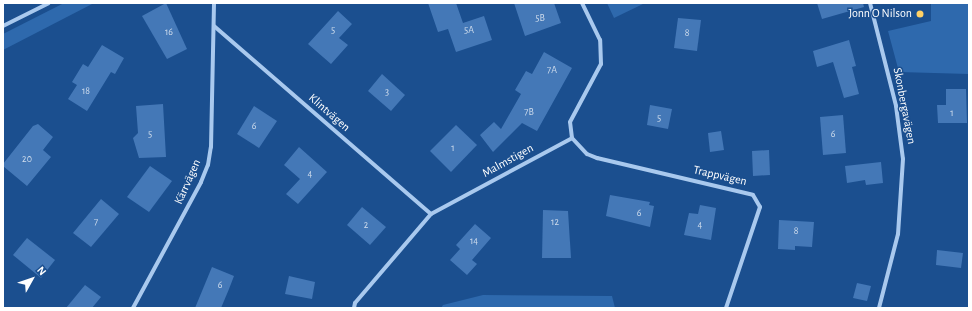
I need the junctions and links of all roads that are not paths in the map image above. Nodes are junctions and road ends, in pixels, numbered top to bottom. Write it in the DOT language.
graph roads {
  1 [pos="49,3"];
  2 [pos="214,3"];
  3 [pos="582,3"];
  4 [pos="870,3"];
  5 [pos="3,26"];
  6 [pos="214,26"];
  7 [pos="572,138"];
  8 [pos="432,214"];
  9 [pos="133,308"];
  10 [pos="354,308"];
  11 [pos="726,308"];
  12 [pos="879,308"];
  1 -- 5 [label="street"];
  2 -- 6 [label="street, Kärrvägen"];
  3 -- 7 [label="street"];
  4 -- 12 [label="street, Skonbergavägen"];
  6 -- 8 [label="street, Klintvägen"];
  6 -- 9 [label="street, Kärrvägen"];
  7 -- 8 [label="street, Malmstigen"];
  7 -- 11 [label="street, Trappvägen"];
  8 -- 10 [label="street, Malmstigen"];
}
